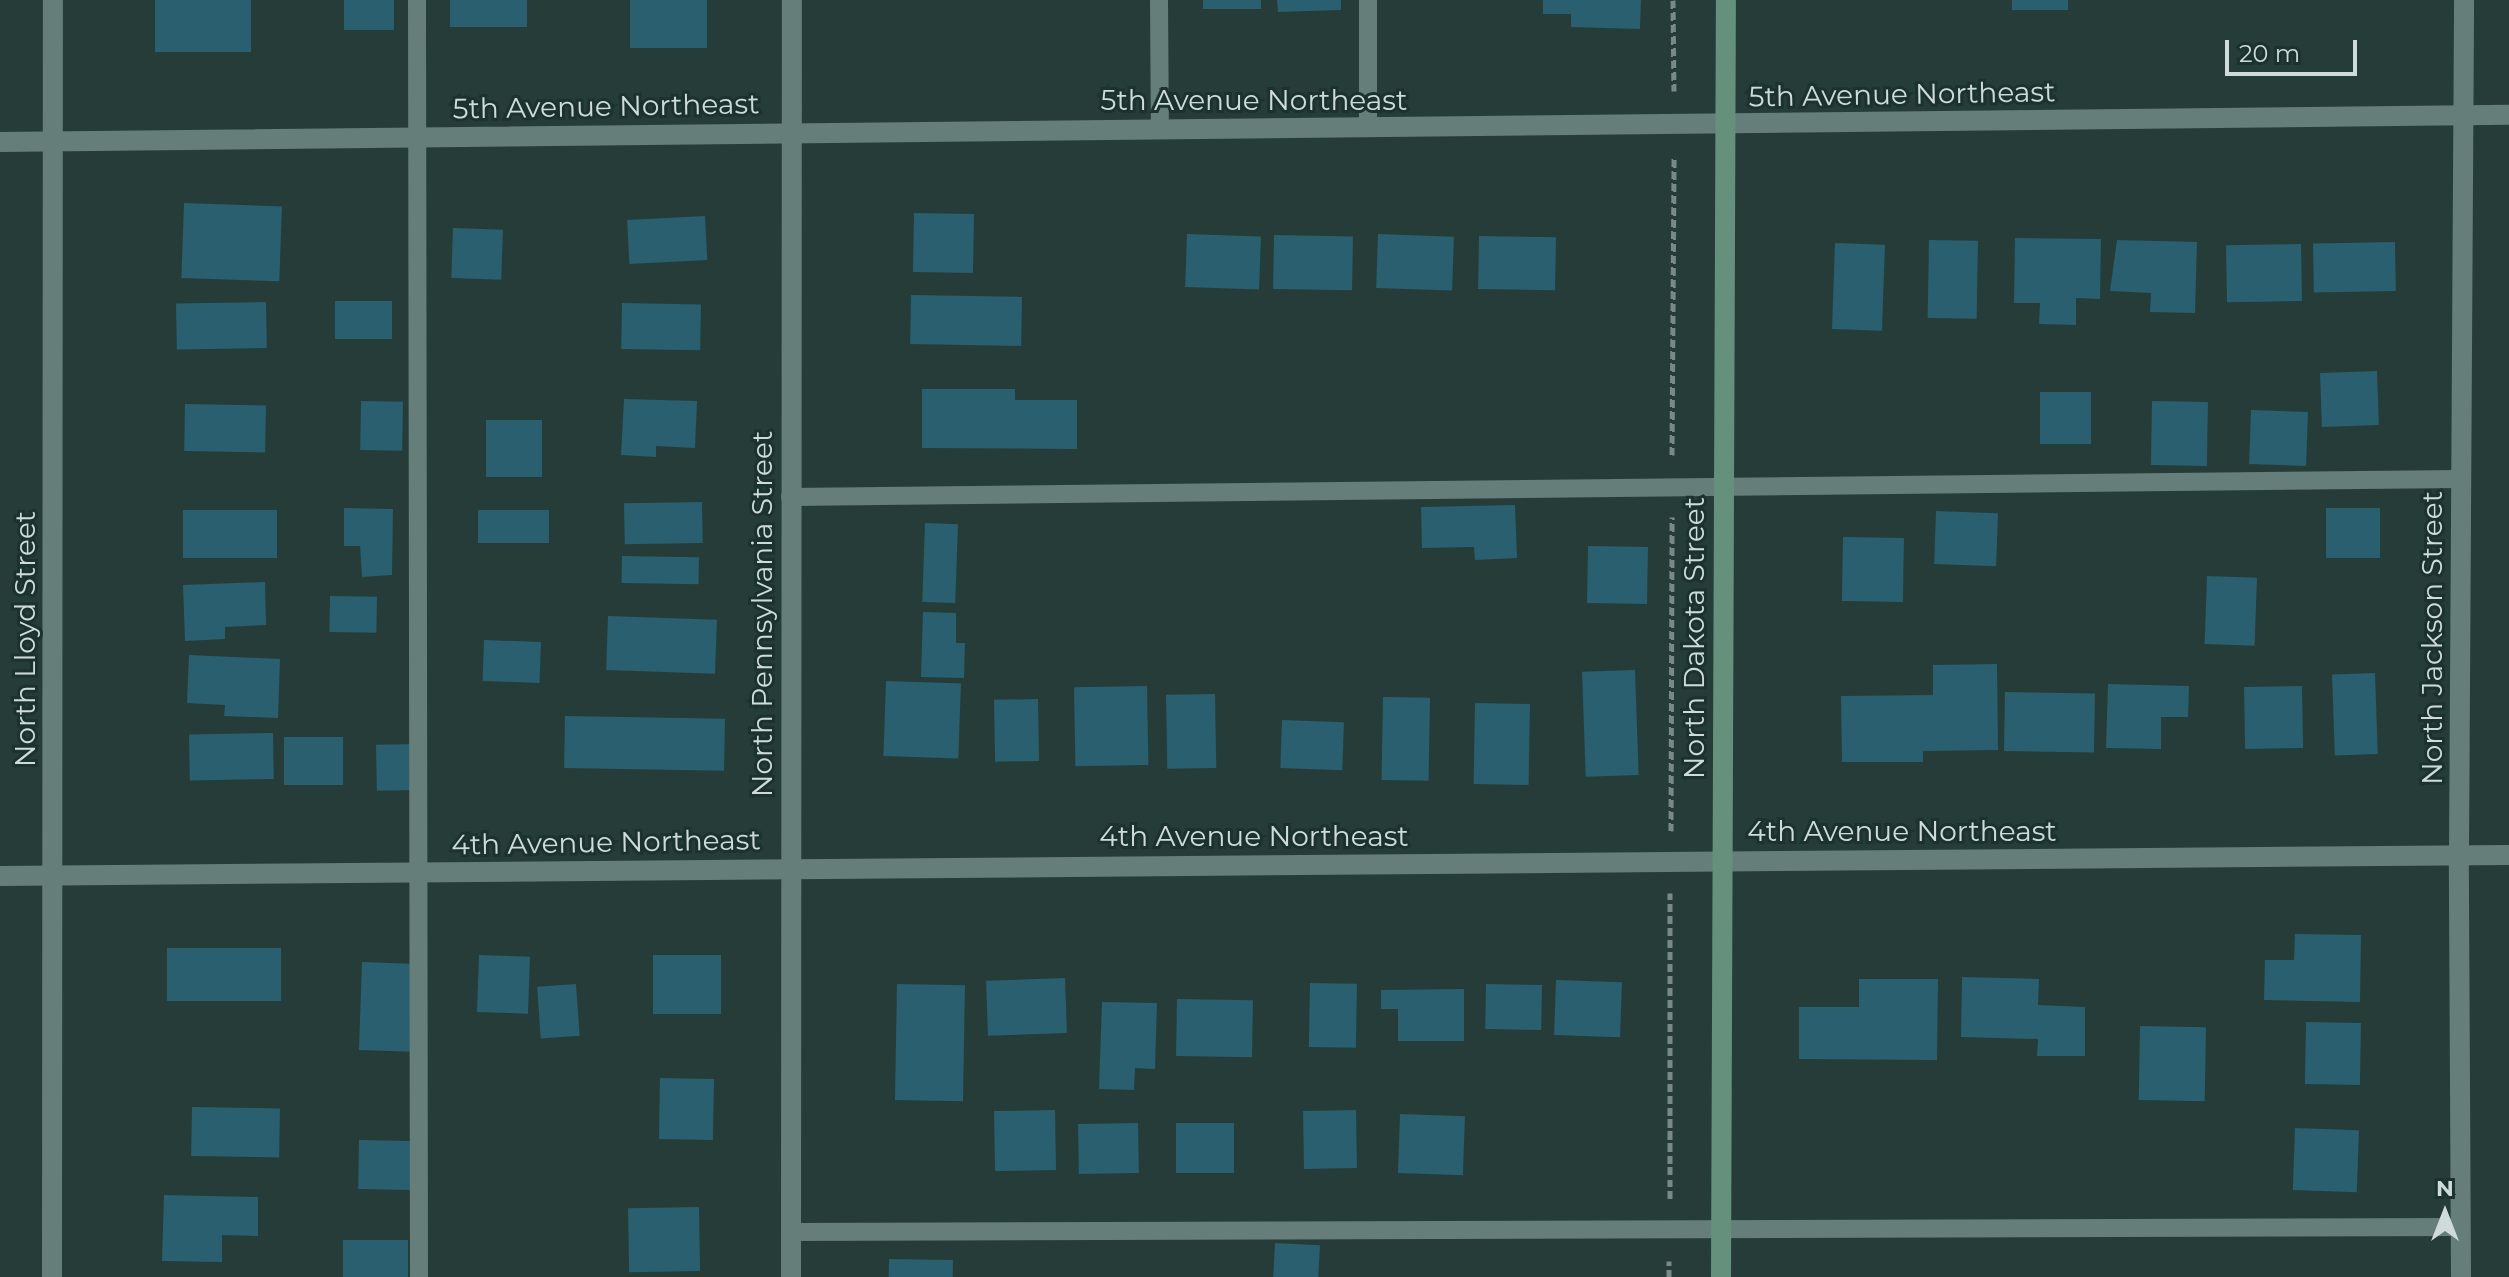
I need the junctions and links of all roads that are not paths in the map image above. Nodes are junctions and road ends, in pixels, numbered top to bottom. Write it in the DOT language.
graph roads {
  1 [pos="53,0"];
  2 [pos="417,0"];
  3 [pos="792,0"];
  4 [pos="1159,0"];
  5 [pos="1368,0"];
  6 [pos="1726,0"];
  7 [pos="2464,0"];
  8 [pos="2464,115"];
  9 [pos="2509,115"];
  10 [pos="1726,125"];
  11 [pos="1368,127"];
  12 [pos="1160,129"];
  13 [pos="791,132"];
  14 [pos="417,137"];
  15 [pos="53,141"];
  16 [pos="0,142"];
  17 [pos="2461,479"];
  18 [pos="1723,487"];
  19 [pos="790,497"];
  20 [pos="2459,855"];
  21 [pos="2509,855"];
  22 [pos="1721,860"];
  23 [pos="789,868"];
  24 [pos="420,872"];
  25 [pos="0,876"];
  26 [pos="54,876"];
  27 [pos="1721,1227"];
  28 [pos="2461,1227"];
  29 [pos="791,1232"];
  30 [pos="52,1277"];
  31 [pos="419,1277"];
  32 [pos="791,1277"];
  33 [pos="1721,1277"];
  34 [pos="2461,1277"];
  1 -- 15 [label="street, North Lloyd Street"];
  2 -- 14 [label="lane"];
  3 -- 13 [label="street, North Pennsylvania Street"];
  4 -- 12 [label="lane"];
  5 -- 11 [label="lane"];
  6 -- 10 [label="street, North Dakota Street"];
  7 -- 8 [label="street, North Jackson Street"];
  8 -- 9 [label="street, 5th Avenue Northeast"];
  8 -- 10 [label="street, 5th Avenue Northeast"];
  8 -- 17 [label="street, North Jackson Street"];
  10 -- 11 [label="street, 5th Avenue Northeast"];
  10 -- 18 [label="street, North Dakota Street"];
  11 -- 12 [label="street, 5th Avenue Northeast"];
  12 -- 13 [label="street, 5th Avenue Northeast"];
  13 -- 14 [label="street, 5th Avenue Northeast"];
  13 -- 19 [label="street, North Pennsylvania Street"];
  14 -- 15 [label="street, 5th Avenue Northeast"];
  14 -- 24 [label="lane"];
  15 -- 16 [label="street, 5th Avenue Northeast"];
  15 -- 26 [label="street, North Lloyd Street"];
  17 -- 18 [label="lane"];
  17 -- 20 [label="street, North Jackson Street"];
  18 -- 19 [label="lane"];
  18 -- 22 [label="street, North Dakota Street"];
  19 -- 23 [label="street, North Pennsylvania Street"];
  20 -- 21 [label="street, 4th Avenue Northeast"];
  20 -- 22 [label="street, 4th Avenue Northeast"];
  20 -- 28 [label="street, North Jackson Street"];
  22 -- 23 [label="street, 4th Avenue Northeast"];
  22 -- 27 [label="street, North Dakota Street"];
  23 -- 24 [label="street, 4th Avenue Northeast"];
  23 -- 29 [label="street, North Pennsylvania Street"];
  24 -- 26 [label="street, 4th Avenue Northeast"];
  24 -- 31 [label="lane"];
  25 -- 26 [label="street, 4th Avenue Northeast"];
  26 -- 30 [label="street, North Lloyd Street"];
  27 -- 28 [label="lane"];
  27 -- 29 [label="lane"];
  27 -- 33 [label="street, North Dakota Street"];
  28 -- 34 [label="street, North Jackson Street"];
  29 -- 32 [label="street, North Pennsylvania Street"];
}
